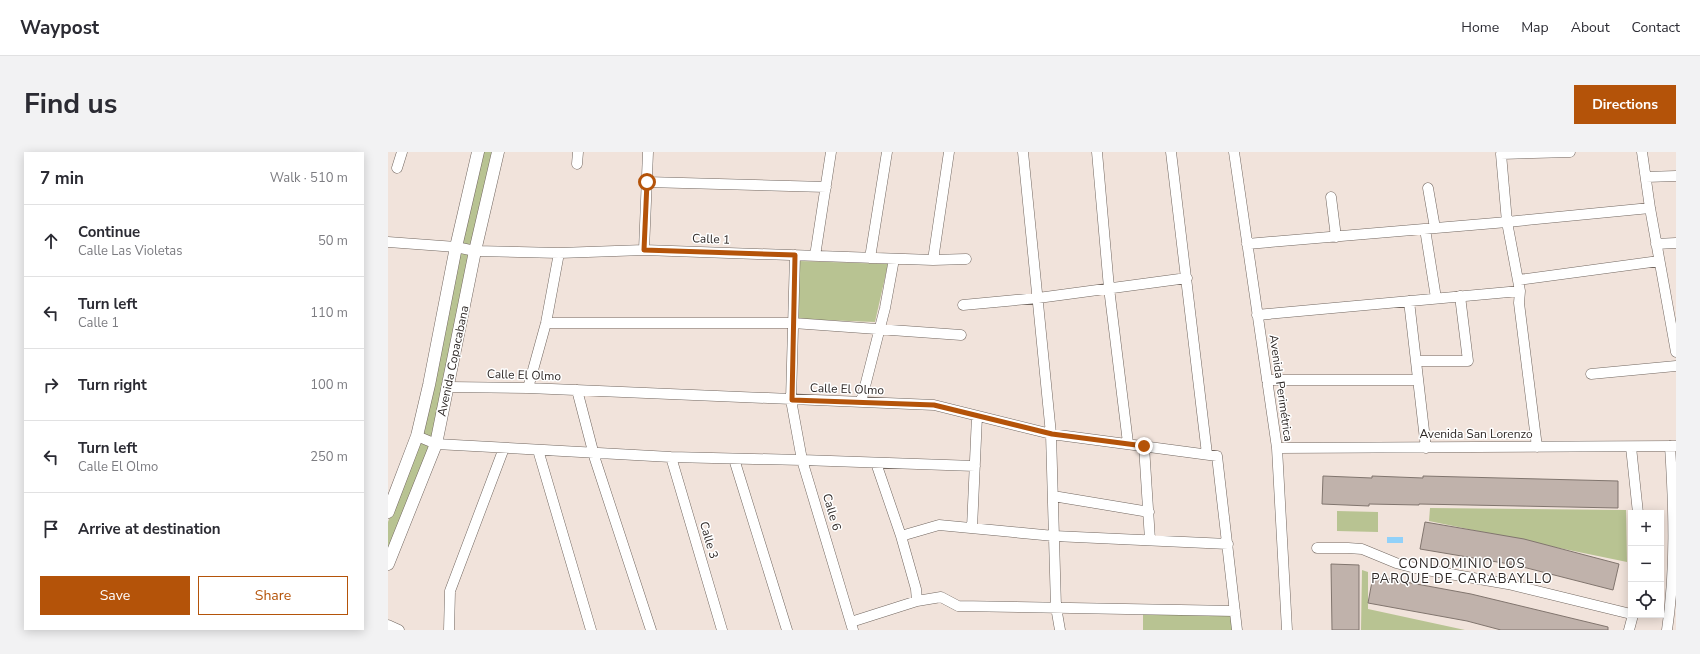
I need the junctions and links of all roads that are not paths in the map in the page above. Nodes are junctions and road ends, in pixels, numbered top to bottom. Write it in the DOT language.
graph roads {
  1 [pos="402,152"];
  2 [pos="478,152"];
  3 [pos="498,152"];
  4 [pos="578,152"];
  5 [pos="648,152"];
  6 [pos="831,152"];
  7 [pos="887,152"];
  8 [pos="949,152"];
  9 [pos="1023,152"];
  10 [pos="1097,152"];
  11 [pos="1172,152"];
  12 [pos="1234,152"];
  13 [pos="1570,152"];
  14 [pos="1642,152"];
  15 [pos="577,164"];
  16 [pos="397,168"];
  17 [pos="1676,176"];
  18 [pos="1646,177"];
  19 [pos="647,182"];
  20 [pos="826,186"];
  21 [pos="1428,188"];
  22 [pos="1331,197"];
  23 [pos="1650,208"];
  24 [pos="1507,222"];
  25 [pos="1430,229"];
  26 [pos="1336,236"];
  27 [pos="388,242"];
  28 [pos="1247,244"];
  29 [pos="1656,244"];
  30 [pos="1676,244"];
  31 [pos="456,247"];
  32 [pos="644,250"];
  33 [pos="475,251"];
  34 [pos="559,253"];
  35 [pos="795,255"];
  36 [pos="815,256"];
  37 [pos="870,258"];
  38 [pos="894,258"];
  39 [pos="966,259"];
  40 [pos="933,260"];
  41 [pos="1659,261"];
  42 [pos="1187,278"];
  43 [pos="1518,280"];
  44 [pos="1110,288"];
  45 [pos="1520,291"];
  46 [pos="1460,296"];
  47 [pos="1038,298"];
  48 [pos="1436,298"];
  49 [pos="1409,301"];
  50 [pos="1672,304"];
  51 [pos="962,305"];
  52 [pos="1257,315"];
  53 [pos="546,323"];
  54 [pos="793,323"];
  55 [pos="880,328"];
  56 [pos="960,335"];
  57 [pos="1676,352"];
  58 [pos="1416,361"];
  59 [pos="1676,366"];
  60 [pos="1591,374"];
  61 [pos="1267,380"];
  62 [pos="1418,380"];
  63 [pos="448,387"];
  64 [pos="528,388"];
  65 [pos="577,390"];
  66 [pos="792,400"];
  67 [pos="861,402"];
  68 [pos="977,416"];
  69 [pos="1052,434"];
  70 [pos="417,436"];
  71 [pos="1128,443"];
  72 [pos="436,444"];
  73 [pos="1144,446"];
  74 [pos="1673,446"];
  75 [pos="1537,447"];
  76 [pos="1631,447"];
  77 [pos="504,448"];
  78 [pos="1277,448"];
  79 [pos="1426,448"];
  80 [pos="538,450"];
  81 [pos="594,453"];
  82 [pos="1212,455"];
  83 [pos="671,457"];
  84 [pos="734,458"];
  85 [pos="802,460"];
  86 [pos="876,463"];
  87 [pos="975,466"];
  88 [pos="1053,496"];
  89 [pos="1638,510"];
  90 [pos="388,512"];
  91 [pos="1149,512"];
  92 [pos="1676,521"];
  93 [pos="972,528"];
  94 [pos="901,536"];
  95 [pos="1054,536"];
  96 [pos="1150,540"];
  97 [pos="1228,544"];
  98 [pos="1317,548"];
  99 [pos="388,564"];
  100 [pos="1675,576"];
  101 [pos="917,601"];
  102 [pos="1056,607"];
  103 [pos="1235,611"];
  104 [pos="1628,614"];
  105 [pos="1631,618"];
  106 [pos="388,625"];
  107 [pos="852,626"];
  108 [pos="399,630"];
  109 [pos="449,630"];
  110 [pos="591,630"];
  111 [pos="651,630"];
  112 [pos="722,630"];
  113 [pos="787,630"];
  114 [pos="1060,630"];
  115 [pos="1237,630"];
  116 [pos="1287,630"];
  117 [pos="1629,630"];
  118 [pos="1667,630"];
  1 -- 16 [label="street"];
  2 -- 31 [label="main road, Avenida Copacabana"];
  3 -- 33 [label="main road, Avenida Copacabana"];
  4 -- 15 [label="street"];
  5 -- 19 [label="street"];
  6 -- 20 [label="street"];
  7 -- 37 [label="street"];
  8 -- 40 [label="street"];
  9 -- 47 [label="street"];
  10 -- 44 [label="street"];
  11 -- 42 [label="street"];
  12 -- 28 [label="street, Avenida Perimétrica"];
  13 -- 24 [label="street"];
  14 -- 18 [label="street"];
  17 -- 18 [label="street"];
  18 -- 23 [label="street"];
  19 -- 20 [label="street"];
  19 -- 32 [label="street"];
  20 -- 36 [label="street"];
  21 -- 25 [label="street"];
  22 -- 26 [label="street"];
  23 -- 24 [label="street"];
  23 -- 29 [label="street"];
  24 -- 25 [label="street"];
  24 -- 43 [label="street"];
  25 -- 26 [label="street"];
  25 -- 48 [label="street"];
  26 -- 28 [label="street"];
  27 -- 31 [label="street, Calle 1"];
  28 -- 52 [label="street, Avenida Perimétrica"];
  29 -- 30 [label="street"];
  29 -- 41 [label="street"];
  31 -- 33 [label="street, Calle 1"];
  31 -- 70 [label="main road, Avenida Copacabana"];
  32 -- 34 [label="street, Calle 1"];
  32 -- 35 [label="street, Calle 1"];
  33 -- 34 [label="street, Calle 1"];
  33 -- 63 [label="main road, Avenida Copacabana"];
  34 -- 53 [label="street"];
  35 -- 36 [label="street, Calle 1"];
  35 -- 54 [label="street, Calle 6"];
  36 -- 37 [label="street, Calle 1"];
  37 -- 38 [label="street, Calle 1"];
  38 -- 40 [label="street, Calle 1"];
  38 -- 55 [label="street"];
  39 -- 40 [label="street, Calle 1"];
  41 -- 43 [label="street"];
  41 -- 50 [label="street"];
  42 -- 44 [label="street"];
  42 -- 82 [label="street"];
  43 -- 45 [label="street"];
  44 -- 47 [label="street"];
  44 -- 71 [label="street"];
  45 -- 46 [label="street"];
  45 -- 75 [label="street"];
  46 -- 48 [label="street"];
  46 -- 58 [label="street"];
  47 -- 51 [label="street"];
  47 -- 69 [label="street"];
  48 -- 49 [label="street"];
  49 -- 52 [label="street"];
  49 -- 58 [label="street"];
  50 -- 57 [label="street"];
  52 -- 61 [label="street, Avenida Perimétrica"];
  53 -- 54 [label="street"];
  53 -- 64 [label="street"];
  54 -- 55 [label="street"];
  54 -- 66 [label="street, Calle 6"];
  55 -- 56 [label="street"];
  55 -- 67 [label="street"];
  58 -- 62 [label="street"];
  59 -- 60 [label="street"];
  61 -- 62 [label="street"];
  61 -- 78 [label="street, Avenida Perimétrica"];
  62 -- 79 [label="street"];
  63 -- 64 [label="street, Calle El Olmo"];
  63 -- 72 [label="main road, Avenida Copacabana"];
  64 -- 65 [label="street, Calle El Olmo"];
  65 -- 66 [label="street, Calle El Olmo"];
  65 -- 81 [label="street"];
  66 -- 67 [label="street, Calle El Olmo"];
  66 -- 85 [label="street, Calle 6"];
  67 -- 68 [label="street, Calle El Olmo"];
  68 -- 69 [label="street, Calle El Olmo"];
  68 -- 87 [label="street"];
  69 -- 71 [label="street, Calle El Olmo"];
  69 -- 88 [label="street"];
  70 -- 72 [label="street"];
  70 -- 90 [label="main road, Avenida Copacabana"];
  71 -- 73 [label="street, Calle El Olmo"];
  72 -- 77 [label="street"];
  72 -- 99 [label="main road, Avenida Copacabana"];
  73 -- 82 [label="street, Calle El Olmo"];
  73 -- 91 [label="street"];
  74 -- 76 [label="street, Avenida San Lorenzo"];
  74 -- 92 [label="street"];
  75 -- 76 [label="street, Avenida San Lorenzo"];
  75 -- 79 [label="street, Avenida San Lorenzo"];
  76 -- 89 [label="street"];
  77 -- 80 [label="street"];
  77 -- 109 [label="street"];
  78 -- 79 [label="street, Avenida San Lorenzo"];
  78 -- 116 [label="street, Avenida Perimétrica"];
  80 -- 81 [label="street"];
  80 -- 110 [label="street"];
  81 -- 83 [label="street"];
  81 -- 111 [label="street"];
  82 -- 97 [label="street"];
  83 -- 84 [label="street"];
  83 -- 112 [label="street, Calle 3"];
  84 -- 85 [label="street"];
  84 -- 113 [label="street"];
  85 -- 86 [label="street"];
  85 -- 107 [label="street, Calle 6"];
  86 -- 87 [label="street"];
  86 -- 94 [label="street"];
  87 -- 93 [label="street"];
  88 -- 91 [label="street"];
  88 -- 95 [label="street"];
  91 -- 96 [label="street"];
  92 -- 100 [label="street"];
  93 -- 94 [label="street"];
  93 -- 95 [label="street"];
  94 -- 101 [label="street"];
  95 -- 96 [label="street"];
  95 -- 102 [label="street"];
  96 -- 97 [label="street"];
  97 -- 103 [label="street"];
  98 -- 104 [label="street"];
  100 -- 118 [label="street"];
  101 -- 102 [label="street"];
  101 -- 107 [label="street"];
  102 -- 103 [label="street"];
  102 -- 114 [label="street"];
  103 -- 115 [label="street"];
  105 -- 117 [label="street"];
  106 -- 108 [label="street"];
}
